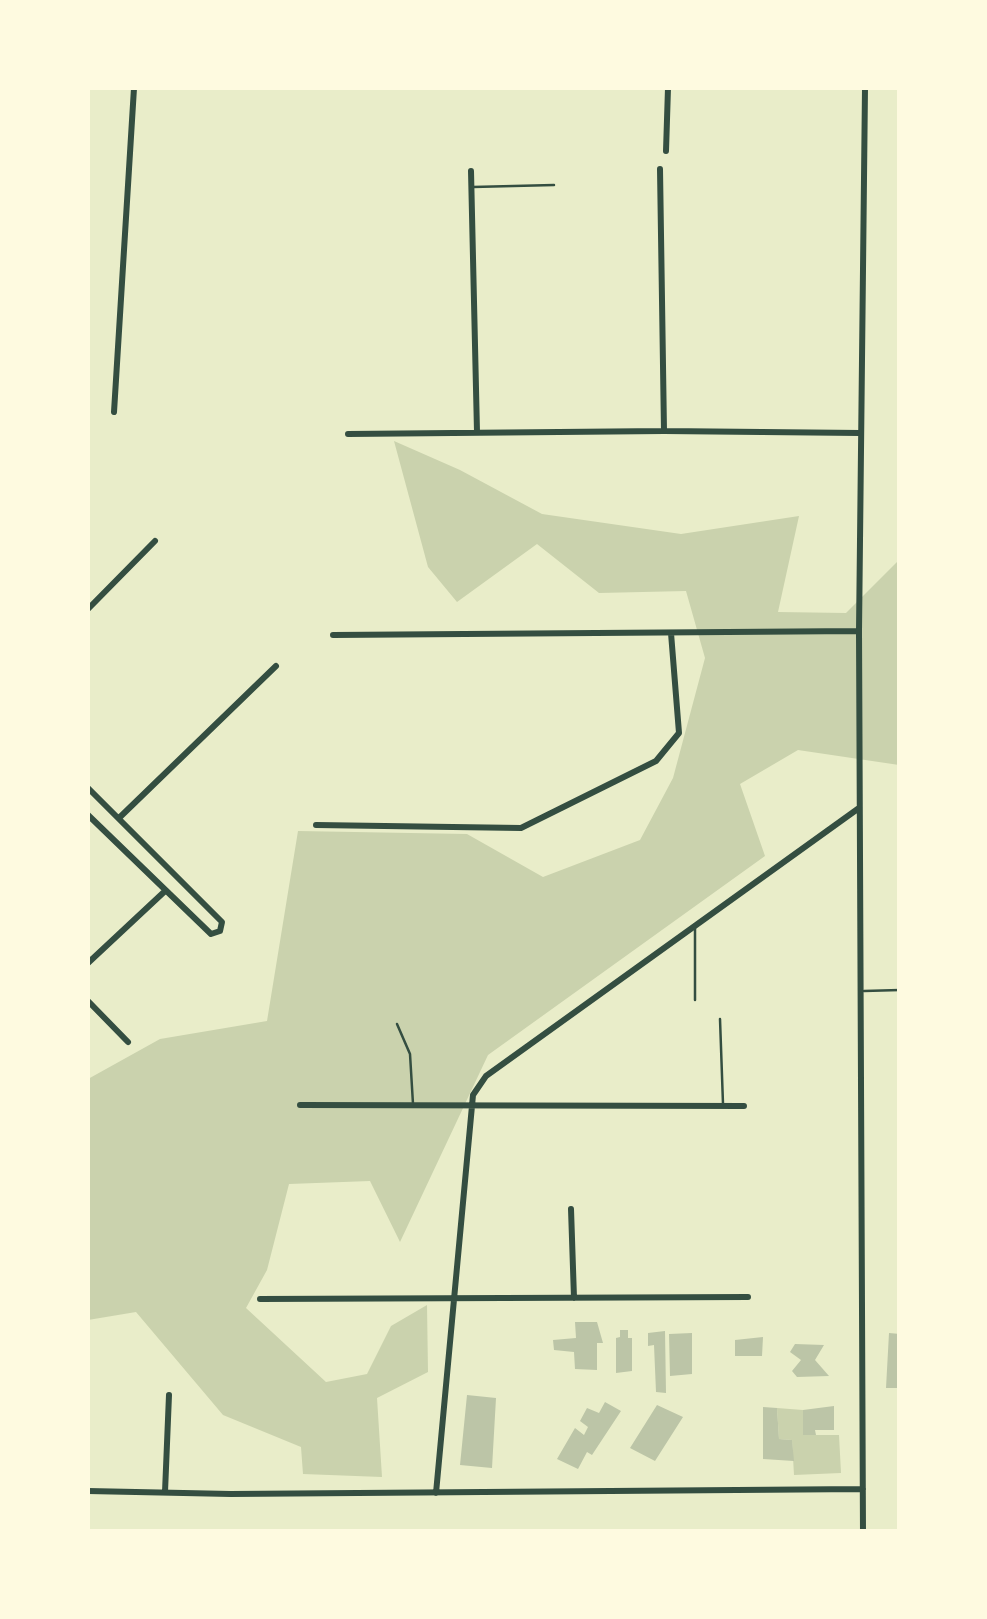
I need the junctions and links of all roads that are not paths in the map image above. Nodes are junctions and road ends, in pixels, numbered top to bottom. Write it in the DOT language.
graph roads {
  1 [pos="134,88"];
  2 [pos="668,88"];
  3 [pos="866,88"];
  4 [pos="666,150"];
  5 [pos="660,169"];
  6 [pos="471,171"];
  7 [pos="554,185"];
  8 [pos="471,187"];
  9 [pos="114,412"];
  10 [pos="664,431"];
  11 [pos="476,432"];
  12 [pos="860,433"];
  13 [pos="348,434"];
  14 [pos="155,542"];
  15 [pos="88,609"];
  16 [pos="859,631"];
  17 [pos="671,633"];
  18 [pos="333,635"];
  19 [pos="276,666"];
  20 [pos="88,788"];
  21 [pos="859,808"];
  22 [pos="88,815"];
  23 [pos="118,818"];
  24 [pos="316,826"];
  25 [pos="164,892"];
  26 [pos="696,927"];
  27 [pos="88,963"];
  28 [pos="900,990"];
  29 [pos="862,991"];
  30 [pos="695,1000"];
  31 [pos="88,1001"];
  32 [pos="720,1019"];
  33 [pos="396,1024"];
  34 [pos="128,1042"];
  35 [pos="300,1106"];
  36 [pos="413,1106"];
  37 [pos="471,1106"];
  38 [pos="723,1106"];
  39 [pos="744,1106"];
  40 [pos="571,1209"];
  41 [pos="574,1298"];
  42 [pos="748,1298"];
  43 [pos="260,1299"];
  44 [pos="452,1299"];
  45 [pos="169,1394"];
  46 [pos="864,1489"];
  47 [pos="88,1490"];
  48 [pos="166,1492"];
  49 [pos="436,1493"];
  50 [pos="863,1532"];
  1 -- 9 [label="street"];
  2 -- 4 [label="street"];
  3 -- 12 [label="street"];
  5 -- 10 [label="street"];
  6 -- 8 [label="street"];
  7 -- 8 [label="lane"];
  8 -- 11 [label="street"];
  10 -- 11 [label="street"];
  10 -- 12 [label="street"];
  11 -- 13 [label="street"];
  12 -- 16 [label="street"];
  14 -- 15 [label="street"];
  16 -- 17 [label="street"];
  16 -- 21 [label="street"];
  17 -- 18 [label="street"];
  17 -- 24 [label="street"];
  19 -- 23 [label="street"];
  20 -- 23 [label="street"];
  21 -- 26 [label="street"];
  21 -- 29 [label="street"];
  22 -- 25 [label="street"];
  23 -- 25 [label="street"];
  25 -- 27 [label="street"];
  26 -- 30 [label="lane"];
  26 -- 37 [label="street"];
  28 -- 29 [label="lane"];
  29 -- 46 [label="street"];
  31 -- 34 [label="street"];
  32 -- 38 [label="lane"];
  33 -- 36 [label="lane"];
  35 -- 36 [label="street"];
  36 -- 37 [label="street"];
  37 -- 38 [label="street"];
  37 -- 44 [label="street"];
  38 -- 39 [label="street"];
  40 -- 41 [label="street"];
  41 -- 42 [label="street"];
  41 -- 44 [label="street"];
  43 -- 44 [label="street"];
  44 -- 49 [label="street"];
  45 -- 48 [label="street"];
  46 -- 49 [label="street"];
  46 -- 50 [label="street"];
  47 -- 48 [label="street"];
  48 -- 49 [label="street"];
}
